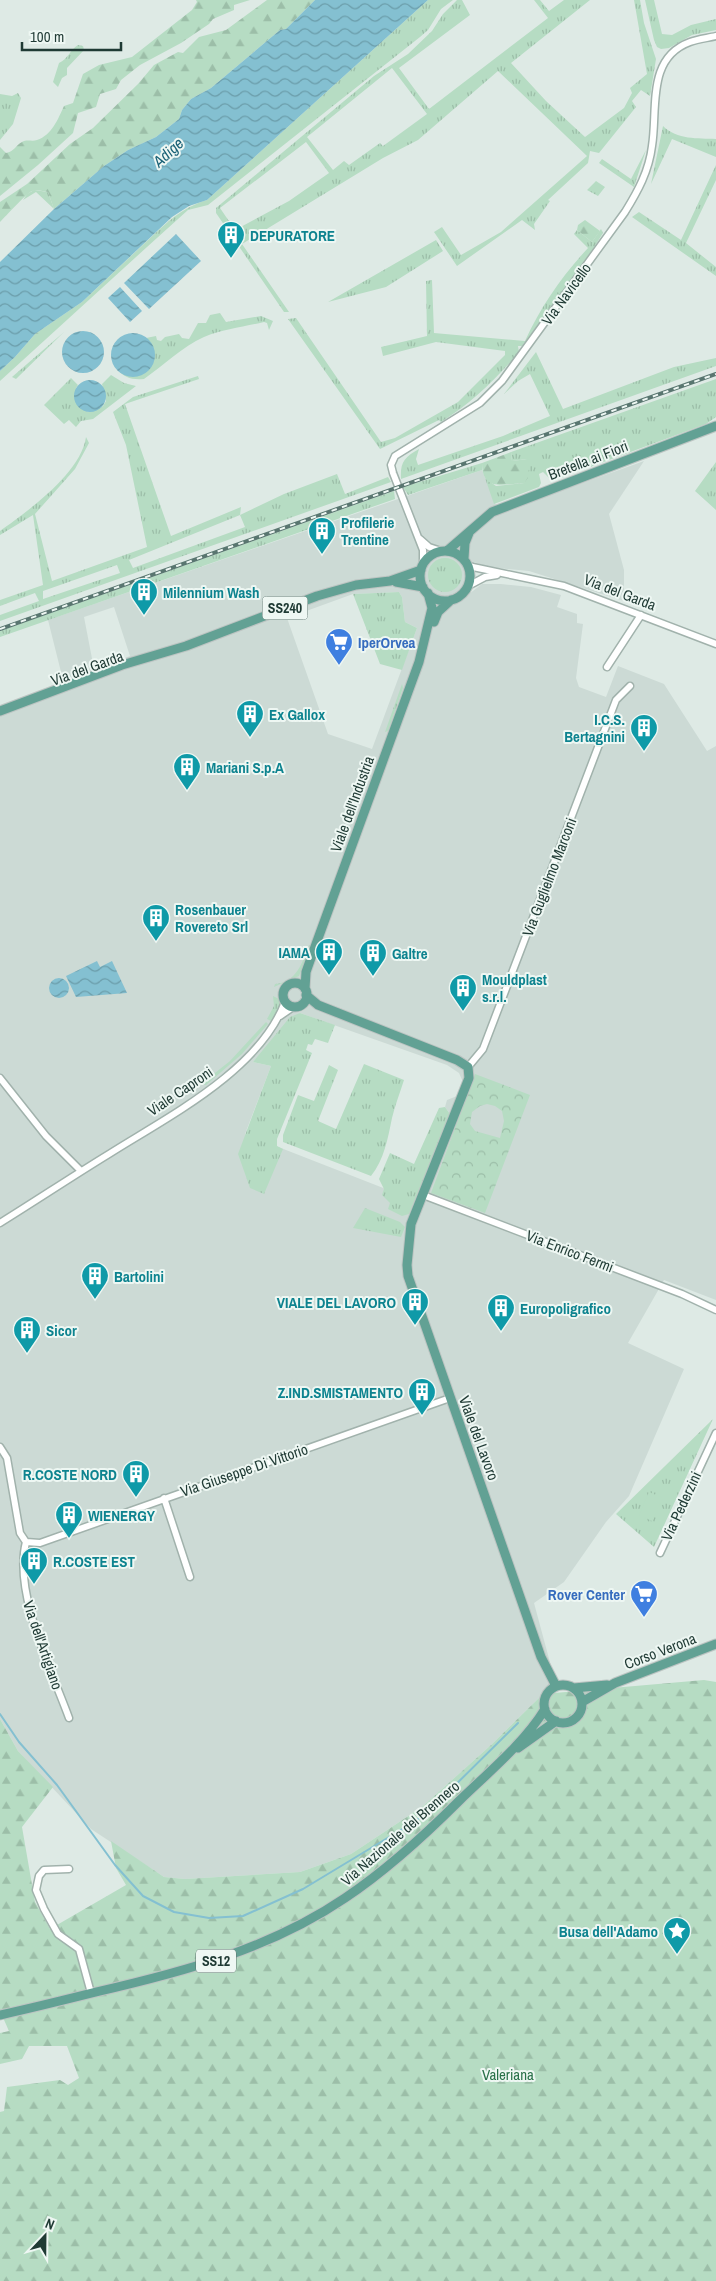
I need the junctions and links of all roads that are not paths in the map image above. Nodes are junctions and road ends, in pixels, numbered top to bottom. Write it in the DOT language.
graph roads {
  1 [pos="716,36"];
  2 [pos="713,427"];
  3 [pos="473,526"];
  4 [pos="414,530"];
  5 [pos="444,551"];
  6 [pos="466,562"];
  7 [pos="422,567"];
  8 [pos="511,575"];
  9 [pos="390,581"];
  10 [pos="468,586"];
  11 [pos="425,590"];
  12 [pos="451,600"];
  13 [pos="641,615"];
  14 [pos="716,644"];
  15 [pos="424,645"];
  16 [pos="607,667"];
  17 [pos="630,686"];
  18 [pos="0,712"];
  19 [pos="306,972"];
  20 [pos="294,983"];
  21 [pos="306,992"];
  22 [pos="293,1005"];
  23 [pos="318,1005"];
  24 [pos="468,1067"];
  25 [pos="0,1078"];
  26 [pos="81,1171"];
  27 [pos="423,1195"];
  28 [pos="0,1223"];
  29 [pos="716,1310"];
  30 [pos="450,1398"];
  31 [pos="716,1433"];
  32 [pos="0,1447"];
  33 [pos="164,1498"];
  34 [pos="26,1542"];
  35 [pos="660,1553"];
  36 [pos="190,1577"];
  37 [pos="716,1644"];
  38 [pos="615,1683"];
  39 [pos="556,1686"];
  40 [pos="574,1688"];
  41 [pos="582,1702"];
  42 [pos="545,1708"];
  43 [pos="69,1718"];
  44 [pos="556,1721"];
  45 [pos="499,1762"];
  46 [pos="69,1869"];
  47 [pos="91,1993"];
  48 [pos="0,2015"];
  1 -- 4 [label="street, Via Navicello"];
  2 -- 3 [label="main road, Bretella ai Fiori"];
  3 -- 5 [label="main road, Bretella ai Fiori"];
  3 -- 6 [label="main road"];
  4 -- 5 [label="street, Via Navicello"];
  4 -- 7 [label="street, Via Navicello"];
  5 -- 6 [label="main road, Via del Garda"];
  5 -- 7 [label="main road, Via del Garda"];
  6 -- 8 [label="street, Via del Garda"];
  6 -- 10 [label="main road"];
  7 -- 9 [label="main road, Via del Garda"];
  7 -- 11 [label="main road"];
  8 -- 10 [label="street, Via del Garda"];
  8 -- 13 [label="street, Via del Garda"];
  9 -- 11 [label="main road, Via del Garda"];
  9 -- 18 [label="main road, Via del Garda / SS240"];
  10 -- 12 [label="main road, Via del Garda"];
  11 -- 12 [label="main road, Via del Garda"];
  11 -- 15 [label="main road, Viale dell'Industria"];
  12 -- 15 [label="main road, Viale dell'Industria"];
  13 -- 14 [label="street, Via del Garda"];
  13 -- 16 [label="street"];
  15 -- 19 [label="main road, Viale dell'Industria"];
  17 -- 24 [label="street, Via Guglielmo Marconi"];
  19 -- 20 [label="main road, Viale dell'Industria"];
  19 -- 21 [label="main road, Viale dell'Industria"];
  20 -- 21 [label="main road"];
  20 -- 22 [label="main road, Viale Caproni"];
  21 -- 22 [label="main road, Viale Caproni"];
  21 -- 23 [label="main road"];
  22 -- 23 [label="main road"];
  22 -- 26 [label="street, Viale Caproni"];
  23 -- 24 [label="main road"];
  24 -- 27 [label="main road, Viale del Lavoro"];
  25 -- 26 [label="street"];
  26 -- 28 [label="street, Viale Caproni"];
  27 -- 29 [label="street, Via Enrico Fermi"];
  27 -- 30 [label="main road, Viale del Lavoro"];
  30 -- 33 [label="street, Via Giuseppe Di Vittorio"];
  30 -- 39 [label="main road, Viale del Lavoro"];
  31 -- 35 [label="street, Via Pederzini"];
  32 -- 34 [label="street, Via dell'Artigiano"];
  33 -- 34 [label="street, Via Giuseppe Di Vittorio"];
  33 -- 36 [label="street"];
  34 -- 43 [label="street, Via dell'Artigiano"];
  37 -- 38 [label="main road, Corso Verona / SS12"];
  38 -- 40 [label="main road, SS12"];
  38 -- 41 [label="main road, SS12"];
  39 -- 40 [label="main road, SS12"];
  39 -- 42 [label="main road, SS12"];
  40 -- 41 [label="main road"];
  41 -- 44 [label="main road, SS12"];
  42 -- 44 [label="main road"];
  42 -- 45 [label="main road, Via Nazionale del Brennero / SS12"];
  44 -- 45 [label="main road, Via Nazionale del Brennero / SS12"];
  45 -- 47 [label="main road, Via Nazionale del Brennero / SS12"];
  46 -- 47 [label="street"];
  47 -- 48 [label="main road, Via Nazionale del Brennero / SS12"];
}
